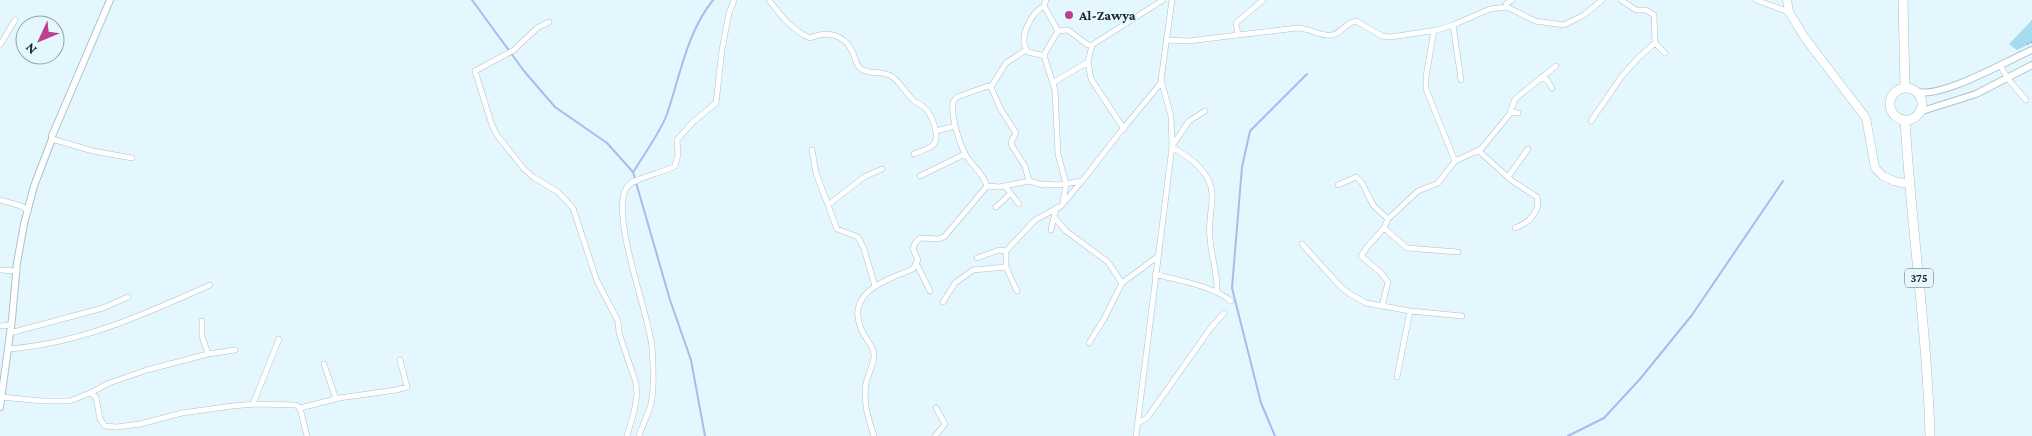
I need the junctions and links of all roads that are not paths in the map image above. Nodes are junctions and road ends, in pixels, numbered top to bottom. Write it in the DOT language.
graph roads {
  1 [pos="110,0"];
  2 [pos="734,0"];
  3 [pos="769,0"];
  4 [pos="1163,0"];
  5 [pos="1172,0"];
  6 [pos="1263,0"];
  7 [pos="1512,0"];
  8 [pos="1602,0"];
  9 [pos="1621,0"];
  10 [pos="1756,0"];
  11 [pos="1787,0"];
  12 [pos="1903,0"];
  13 [pos="1045,3"];
  14 [pos="1505,4"];
  15 [pos="1788,12"];
  16 [pos="15,20"];
  17 [pos="549,22"];
  18 [pos="1452,25"];
  19 [pos="1434,30"];
  20 [pos="1058,31"];
  21 [pos="1238,34"];
  22 [pos="1166,40"];
  23 [pos="1655,43"];
  24 [pos="0,44"];
  25 [pos="1092,45"];
  26 [pos="1026,50"];
  27 [pos="2032,50"];
  28 [pos="1665,53"];
  29 [pos="1045,56"];
  30 [pos="1088,62"];
  31 [pos="2000,65"];
  32 [pos="2032,65"];
  33 [pos="1556,66"];
  34 [pos="1541,77"];
  35 [pos="2008,78"];
  36 [pos="1461,80"];
  37 [pos="1054,82"];
  38 [pos="1162,83"];
  39 [pos="991,87"];
  40 [pos="1552,88"];
  41 [pos="1905,88"];
  42 [pos="1915,91"];
  43 [pos="2026,100"];
  44 [pos="1205,111"];
  45 [pos="1510,112"];
  46 [pos="1919,112"];
  47 [pos="1518,113"];
  48 [pos="1905,120"];
  49 [pos="1591,121"];
  50 [pos="955,126"];
  51 [pos="1124,129"];
  52 [pos="936,131"];
  53 [pos="52,139"];
  54 [pos="1172,146"];
  55 [pos="1528,149"];
  56 [pos="812,150"];
  57 [pos="1479,151"];
  58 [pos="914,154"];
  59 [pos="965,154"];
  60 [pos="132,158"];
  61 [pos="1455,162"];
  62 [pos="882,169"];
  63 [pos="920,176"];
  64 [pos="1508,177"];
  65 [pos="1028,181"];
  66 [pos="1082,181"];
  67 [pos="1066,184"];
  68 [pos="1908,184"];
  69 [pos="1338,185"];
  70 [pos="987,186"];
  71 [pos="1005,186"];
  72 [pos="1010,194"];
  73 [pos="0,200"];
  74 [pos="1063,203"];
  75 [pos="1019,204"];
  76 [pos="828,205"];
  77 [pos="996,207"];
  78 [pos="1056,208"];
  79 [pos="28,210"];
  80 [pos="1054,217"];
  81 [pos="1388,219"];
  82 [pos="1384,228"];
  83 [pos="1516,228"];
  84 [pos="1051,230"];
  85 [pos="1302,244"];
  86 [pos="1006,251"];
  87 [pos="1458,252"];
  88 [pos="977,258"];
  89 [pos="1157,258"];
  90 [pos="916,263"];
  91 [pos="1006,267"];
  92 [pos="0,270"];
  93 [pos="17,271"];
  94 [pos="1155,274"];
  95 [pos="1122,283"];
  96 [pos="210,285"];
  97 [pos="875,286"];
  98 [pos="930,290"];
  99 [pos="1016,291"];
  100 [pos="1216,292"];
  101 [pos="128,297"];
  102 [pos="1231,301"];
  103 [pos="943,302"];
  104 [pos="1382,306"];
  105 [pos="1410,311"];
  106 [pos="1224,313"];
  107 [pos="1462,316"];
  108 [pos="202,321"];
  109 [pos="0,326"];
  110 [pos="11,326"];
  111 [pos="10,333"];
  112 [pos="279,339"];
  113 [pos="1089,343"];
  114 [pos="8,349"];
  115 [pos="235,350"];
  116 [pos="208,354"];
  117 [pos="400,360"];
  118 [pos="324,364"];
  119 [pos="1397,377"];
  120 [pos="90,394"];
  121 [pos="1,397"];
  122 [pos="336,399"];
  123 [pos="253,404"];
  124 [pos="0,407"];
  125 [pos="300,408"];
  126 [pos="936,408"];
  127 [pos="1138,424"];
  128 [pos="307,436"];
  129 [pos="627,436"];
  130 [pos="638,436"];
  131 [pos="874,436"];
  132 [pos="935,436"];
  133 [pos="1136,436"];
  134 [pos="1930,436"];
  1 -- 53 [label="street"];
  2 -- 130 [label="street"];
  3 -- 52 [label="street"];
  4 -- 25 [label="street"];
  5 -- 22 [label="street"];
  6 -- 21 [label="street"];
  7 -- 14 [label="street"];
  8 -- 14 [label="street"];
  9 -- 23 [label="street"];
  10 -- 15 [label="street"];
  11 -- 15 [label="main road"];
  12 -- 41 [label="main road"];
  13 -- 20 [label="street"];
  13 -- 26 [label="street"];
  14 -- 18 [label="street"];
  15 -- 68 [label="main road"];
  16 -- 24 [label="street"];
  17 -- 129 [label="street"];
  18 -- 19 [label="street"];
  18 -- 36 [label="street"];
  19 -- 21 [label="street"];
  19 -- 61 [label="street"];
  20 -- 25 [label="street"];
  20 -- 29 [label="street"];
  21 -- 22 [label="street"];
  22 -- 38 [label="street"];
  23 -- 28 [label="street"];
  23 -- 49 [label="street"];
  25 -- 30 [label="street"];
  26 -- 29 [label="street"];
  26 -- 39 [label="street"];
  27 -- 31 [label="street"];
  29 -- 37 [label="street"];
  30 -- 37 [label="street"];
  30 -- 51 [label="street"];
  31 -- 35 [label="street"];
  31 -- 42 [label="street"];
  32 -- 35 [label="street"];
  33 -- 34 [label="street"];
  34 -- 40 [label="street"];
  34 -- 45 [label="street"];
  35 -- 43 [label="street"];
  35 -- 46 [label="street"];
  37 -- 67 [label="street"];
  38 -- 51 [label="street"];
  38 -- 54 [label="street"];
  39 -- 50 [label="street"];
  39 -- 65 [label="street"];
  41 -- 42 [label="main road"];
  41 -- 48 [label="main road"];
  42 -- 46 [label="main road"];
  44 -- 54 [label="street"];
  45 -- 47 [label="street"];
  45 -- 57 [label="street"];
  46 -- 48 [label="main road"];
  48 -- 68 [label="main road, 375"];
  50 -- 52 [label="street"];
  50 -- 59 [label="street"];
  51 -- 66 [label="street"];
  52 -- 58 [label="street"];
  53 -- 60 [label="street"];
  53 -- 79 [label="street"];
  54 -- 89 [label="street"];
  54 -- 100 [label="street"];
  55 -- 64 [label="street"];
  56 -- 76 [label="street"];
  57 -- 61 [label="street"];
  57 -- 64 [label="street"];
  59 -- 63 [label="street"];
  59 -- 70 [label="street"];
  61 -- 81 [label="street"];
  62 -- 76 [label="street"];
  64 -- 83 [label="street"];
  65 -- 67 [label="street"];
  65 -- 71 [label="street"];
  66 -- 67 [label="street"];
  66 -- 74 [label="street"];
  67 -- 74 [label="street"];
  68 -- 134 [label="main road, 375"];
  69 -- 81 [label="street"];
  70 -- 71 [label="street"];
  70 -- 90 [label="street"];
  71 -- 72 [label="street"];
  72 -- 75 [label="street"];
  72 -- 77 [label="street"];
  73 -- 79 [label="street"];
  74 -- 78 [label="street"];
  76 -- 97 [label="street"];
  78 -- 80 [label="street"];
  78 -- 86 [label="street"];
  79 -- 93 [label="street"];
  80 -- 84 [label="street"];
  80 -- 95 [label="street"];
  81 -- 82 [label="street"];
  82 -- 87 [label="street"];
  82 -- 104 [label="street"];
  85 -- 104 [label="street"];
  86 -- 88 [label="street"];
  86 -- 91 [label="street"];
  89 -- 94 [label="street"];
  89 -- 95 [label="street"];
  90 -- 97 [label="street"];
  90 -- 98 [label="street"];
  91 -- 99 [label="street"];
  91 -- 103 [label="street"];
  92 -- 93 [label="street"];
  93 -- 110 [label="street"];
  94 -- 100 [label="street"];
  94 -- 127 [label="street"];
  95 -- 113 [label="street"];
  96 -- 114 [label="street"];
  97 -- 131 [label="street"];
  100 -- 102 [label="street"];
  101 -- 111 [label="street"];
  104 -- 105 [label="street"];
  105 -- 107 [label="street"];
  105 -- 119 [label="street"];
  106 -- 127 [label="street"];
  108 -- 116 [label="street"];
  109 -- 110 [label="street"];
  110 -- 111 [label="street"];
  111 -- 114 [label="street"];
  112 -- 123 [label="street"];
  114 -- 121 [label="street"];
  115 -- 116 [label="street"];
  116 -- 120 [label="street"];
  117 -- 122 [label="street"];
  118 -- 122 [label="street"];
  120 -- 121 [label="street"];
  120 -- 123 [label="street"];
  121 -- 124 [label="street"];
  122 -- 125 [label="street"];
  123 -- 125 [label="street"];
  125 -- 128 [label="street"];
  126 -- 132 [label="street"];
  127 -- 133 [label="street"];
}
